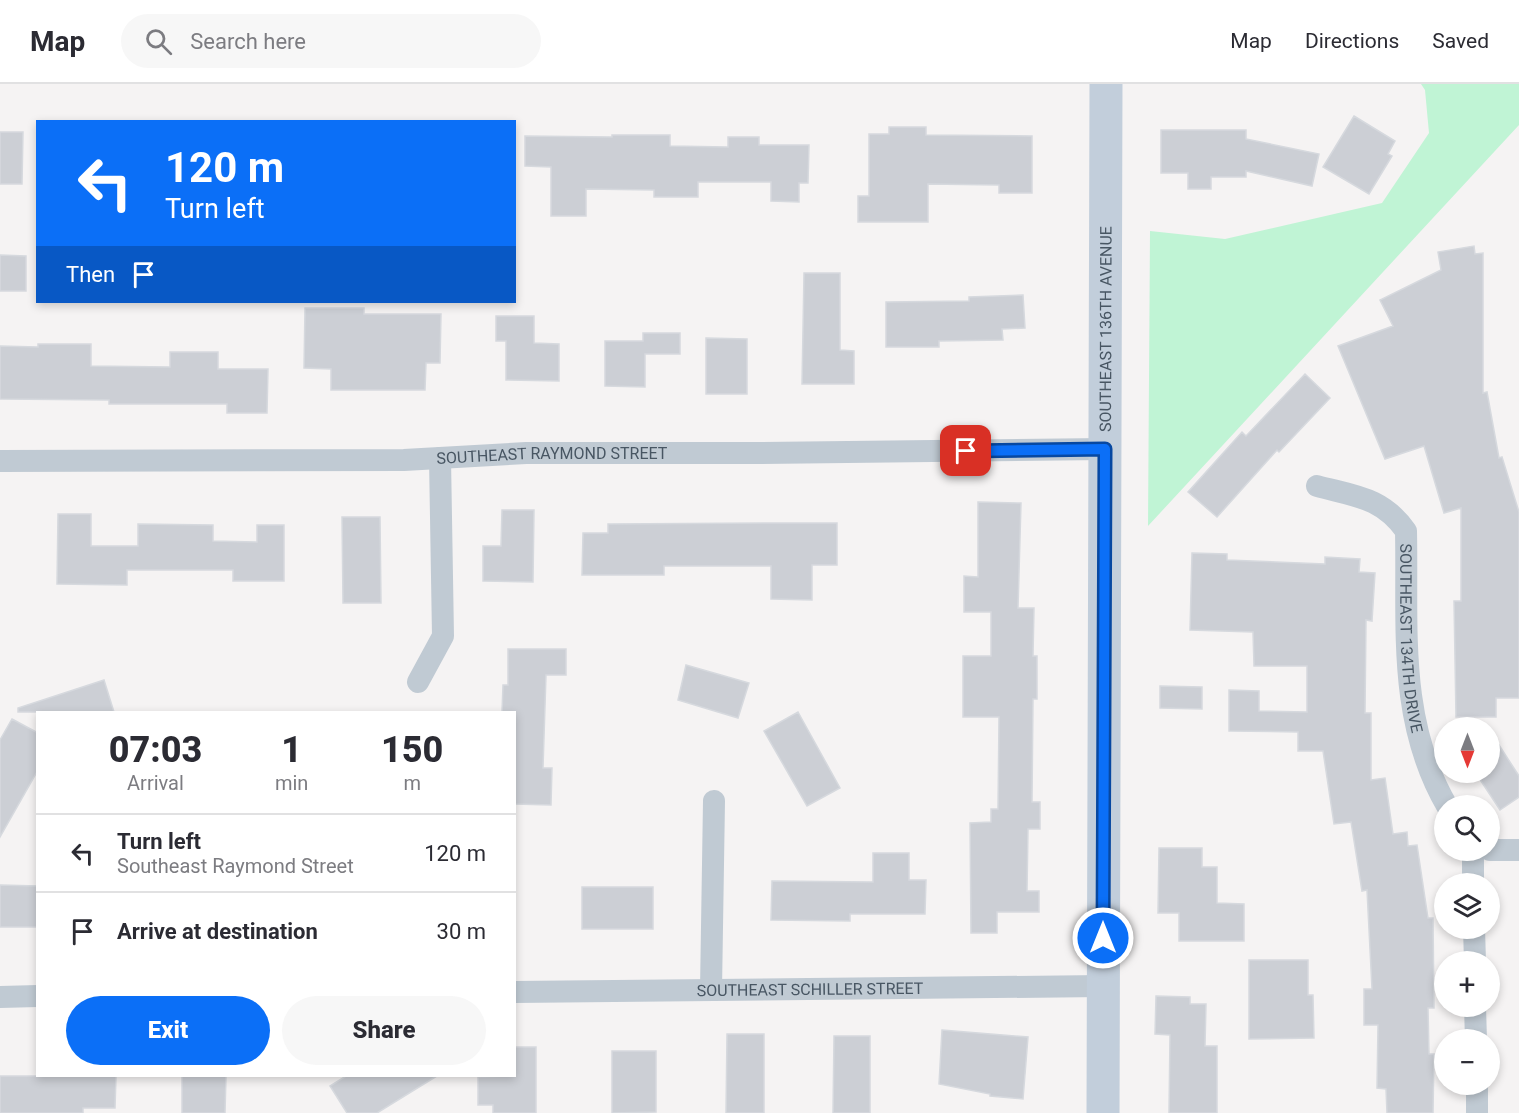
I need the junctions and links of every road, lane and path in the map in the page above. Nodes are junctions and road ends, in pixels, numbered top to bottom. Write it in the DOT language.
graph roads {
  1 [pos="1106,84"];
  2 [pos="1105,449"];
  3 [pos="440,459"];
  4 [pos="0,461"];
  5 [pos="1317,486"];
  6 [pos="418,682"];
  7 [pos="1441,795"];
  8 [pos="714,801"];
  9 [pos="1500,850"];
  10 [pos="1519,850"];
  11 [pos="1103,986"];
  12 [pos="711,990"];
  13 [pos="516,992"];
  14 [pos="0,996"];
  15 [pos="36,996"];
  16 [pos="1477,1095"];
  17 [pos="1103,1113"];
  18 [pos="1477,1113"];
  1 -- 2 [label="street, SOUTHEAST 136TH AVENUE"];
  2 -- 3 [label="street, SOUTHEAST RAYMOND STREET"];
  2 -- 11 [label="street, SOUTHEAST 136TH AVENUE"];
  3 -- 4 [label="street, SOUTHEAST RAYMOND STREET"];
  3 -- 6 [label="street"];
  5 -- 7 [label="street, SOUTHEAST 134TH DRIVE"];
  8 -- 12 [label="street"];
  9 -- 10 [label="street"];
  11 -- 12 [label="street, SOUTHEAST SCHILLER STREET"];
  11 -- 17 [label="street, SOUTHEAST 136TH AVENUE"];
  12 -- 13 [label="street, SOUTHEAST SCHILLER STREET"];
  14 -- 15 [label="street"];
  16 -- 18 [label="street"];
}
